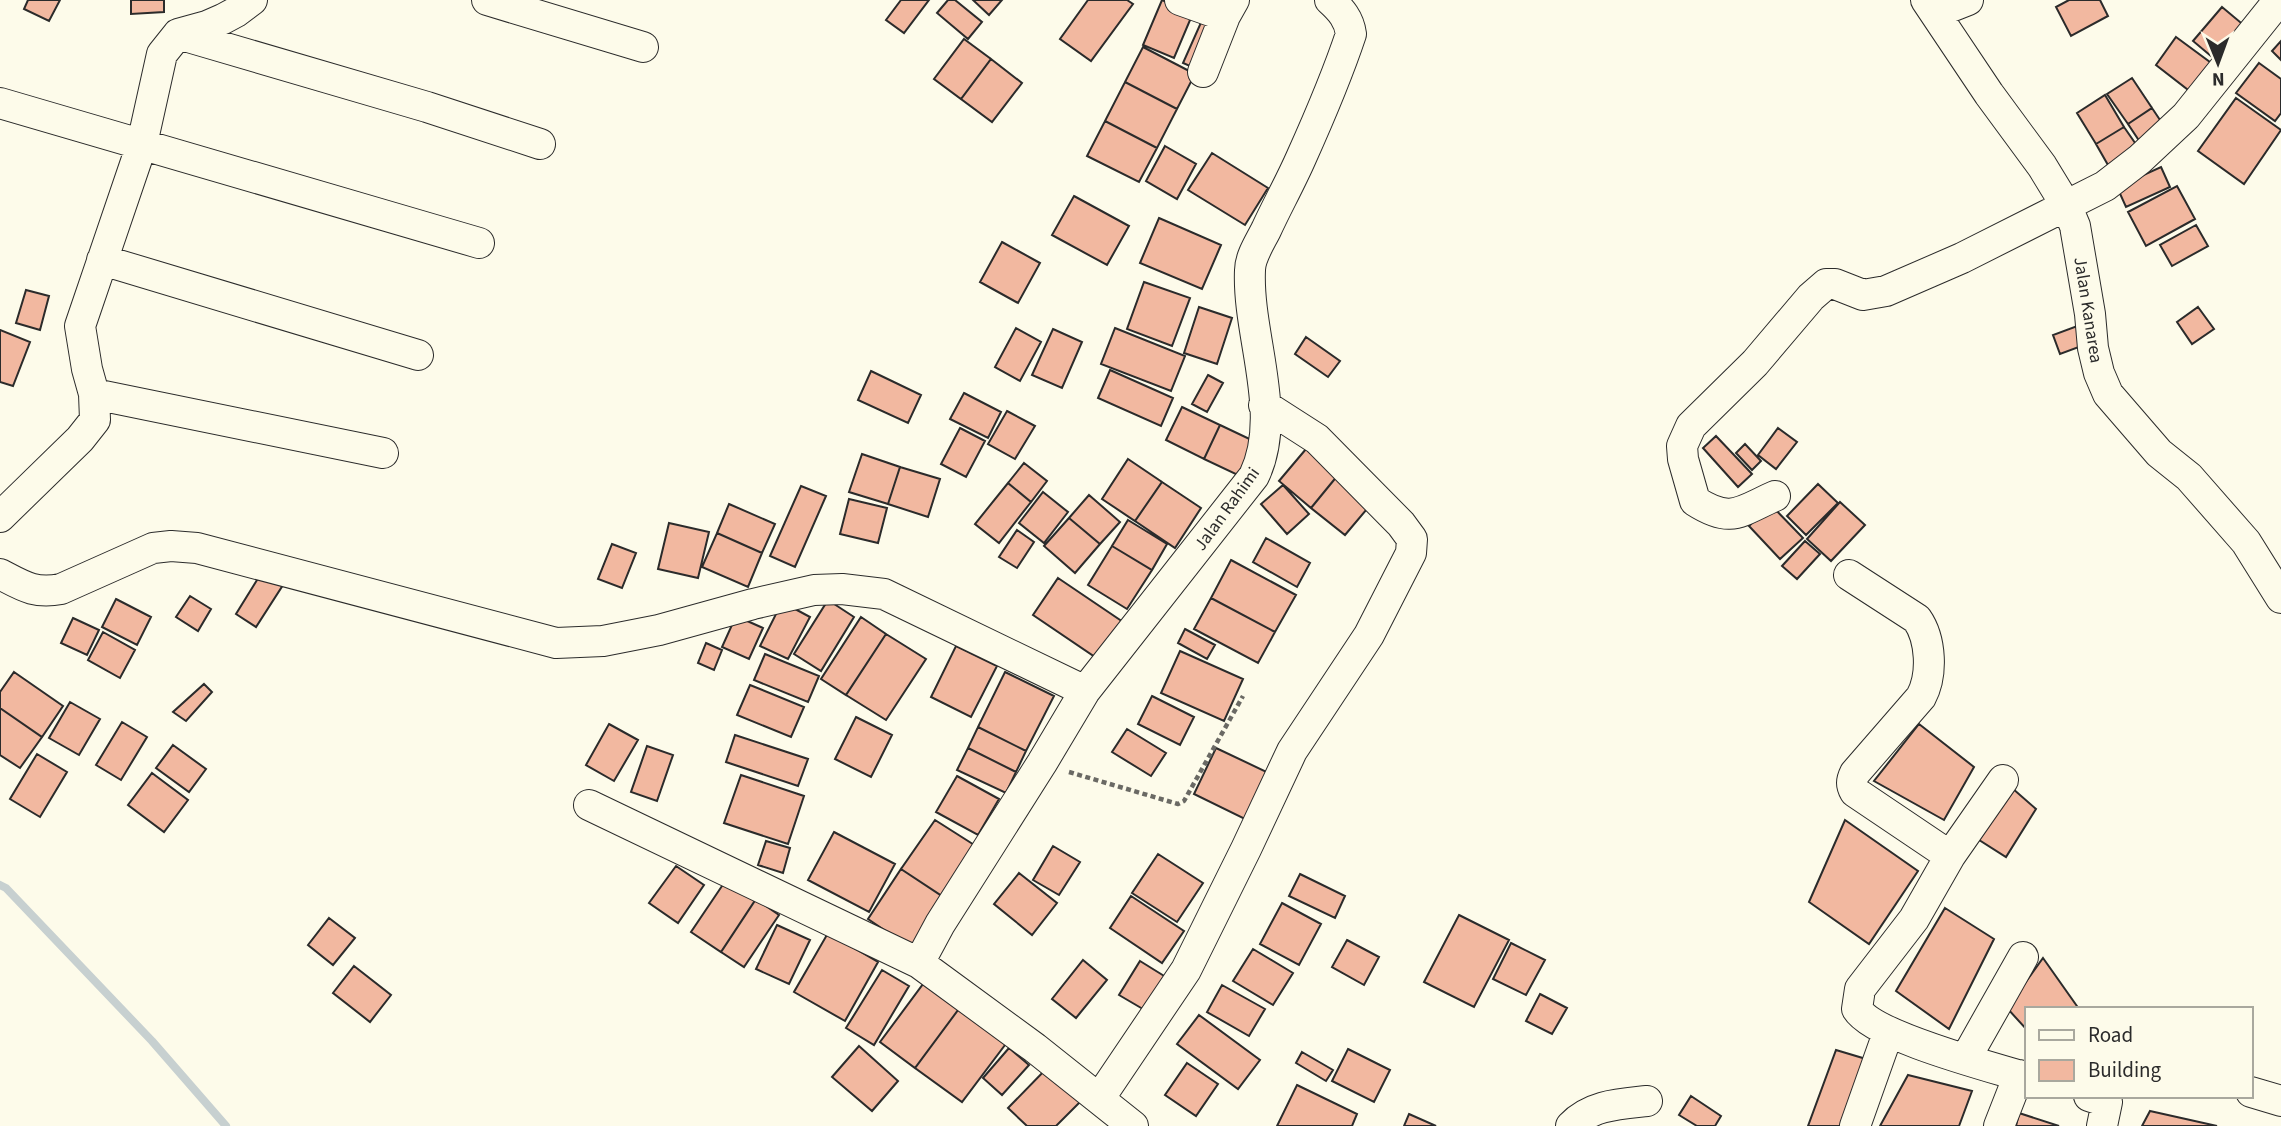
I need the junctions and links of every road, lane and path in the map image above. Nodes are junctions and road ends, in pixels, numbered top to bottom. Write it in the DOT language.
graph roads {
  1 [pos="252,0"];
  2 [pos="487,0"];
  3 [pos="1180,0"];
  4 [pos="1330,0"];
  5 [pos="1968,0"];
  6 [pos="2279,0"];
  7 [pos="1931,7"];
  8 [pos="1230,8"];
  9 [pos="178,34"];
  10 [pos="643,47"];
  11 [pos="1203,72"];
  12 [pos="0,103"];
  13 [pos="142,144"];
  14 [pos="540,144"];
  15 [pos="2067,207"];
  16 [pos="479,243"];
  17 [pos="102,260"];
  18 [pos="418,355"];
  19 [pos="94,394"];
  20 [pos="1264,405"];
  21 [pos="383,453"];
  22 [pos="1775,496"];
  23 [pos="0,517"];
  24 [pos="0,574"];
  25 [pos="1849,575"];
  26 [pos="2281,598"];
  27 [pos="1085,691"];
  28 [pos="1243,696"];
  29 [pos="1042,763"];
  30 [pos="2003,780"];
  31 [pos="589,805"];
  32 [pos="1950,856"];
  33 [pos="2023,957"];
  34 [pos="919,963"];
  35 [pos="1888,1033"];
  36 [pos="1966,1058"];
  37 [pos="2023,1076"];
  38 [pos="2253,1093"];
  39 [pos="1099,1099"];
  40 [pos="1647,1101"];
  41 [pos="2281,1101"];
  42 [pos="1133,1126"];
  43 [pos="1571,1126"];
  44 [pos="1855,1126"];
  45 [pos="1999,1126"];
  1 -- 9 [label="street"];
  2 -- 10 [label="street"];
  3 -- 8 [label="street"];
  4 -- 20 [label="street, Jalan Rahimi"];
  5 -- 7 [label="street"];
  6 -- 15 [label="street"];
  7 -- 15 [label="street, Jalan Kanarea"];
  8 -- 11 [label="street"];
  9 -- 13 [label="street"];
  9 -- 14 [label="street"];
  12 -- 13 [label="street"];
  13 -- 16 [label="street"];
  13 -- 17 [label="street"];
  15 -- 22 [label="street"];
  15 -- 26 [label="street, Jalan Kanarea"];
  17 -- 18 [label="street"];
  17 -- 19 [label="street"];
  19 -- 21 [label="street"];
  19 -- 23 [label="street"];
  20 -- 27 [label="street, Jalan Rahimi"];
  20 -- 39 [label="street"];
  24 -- 27 [label="street"];
  25 -- 32 [label="street"];
  27 -- 29 [label="street, Jalan Rahimi"];
  28 -- 29 [label="path"];
  29 -- 34 [label="street, Jalan Rahimi"];
  30 -- 32 [label="street"];
  31 -- 34 [label="street"];
  32 -- 35 [label="street"];
  33 -- 36 [label="street"];
  34 -- 39 [label="street"];
  35 -- 36 [label="street"];
  35 -- 44 [label="street"];
  36 -- 37 [label="street"];
  37 -- 45 [label="street"];
  38 -- 41 [label="street"];
  39 -- 42 [label="street"];
  40 -- 43 [label="street"];
}
